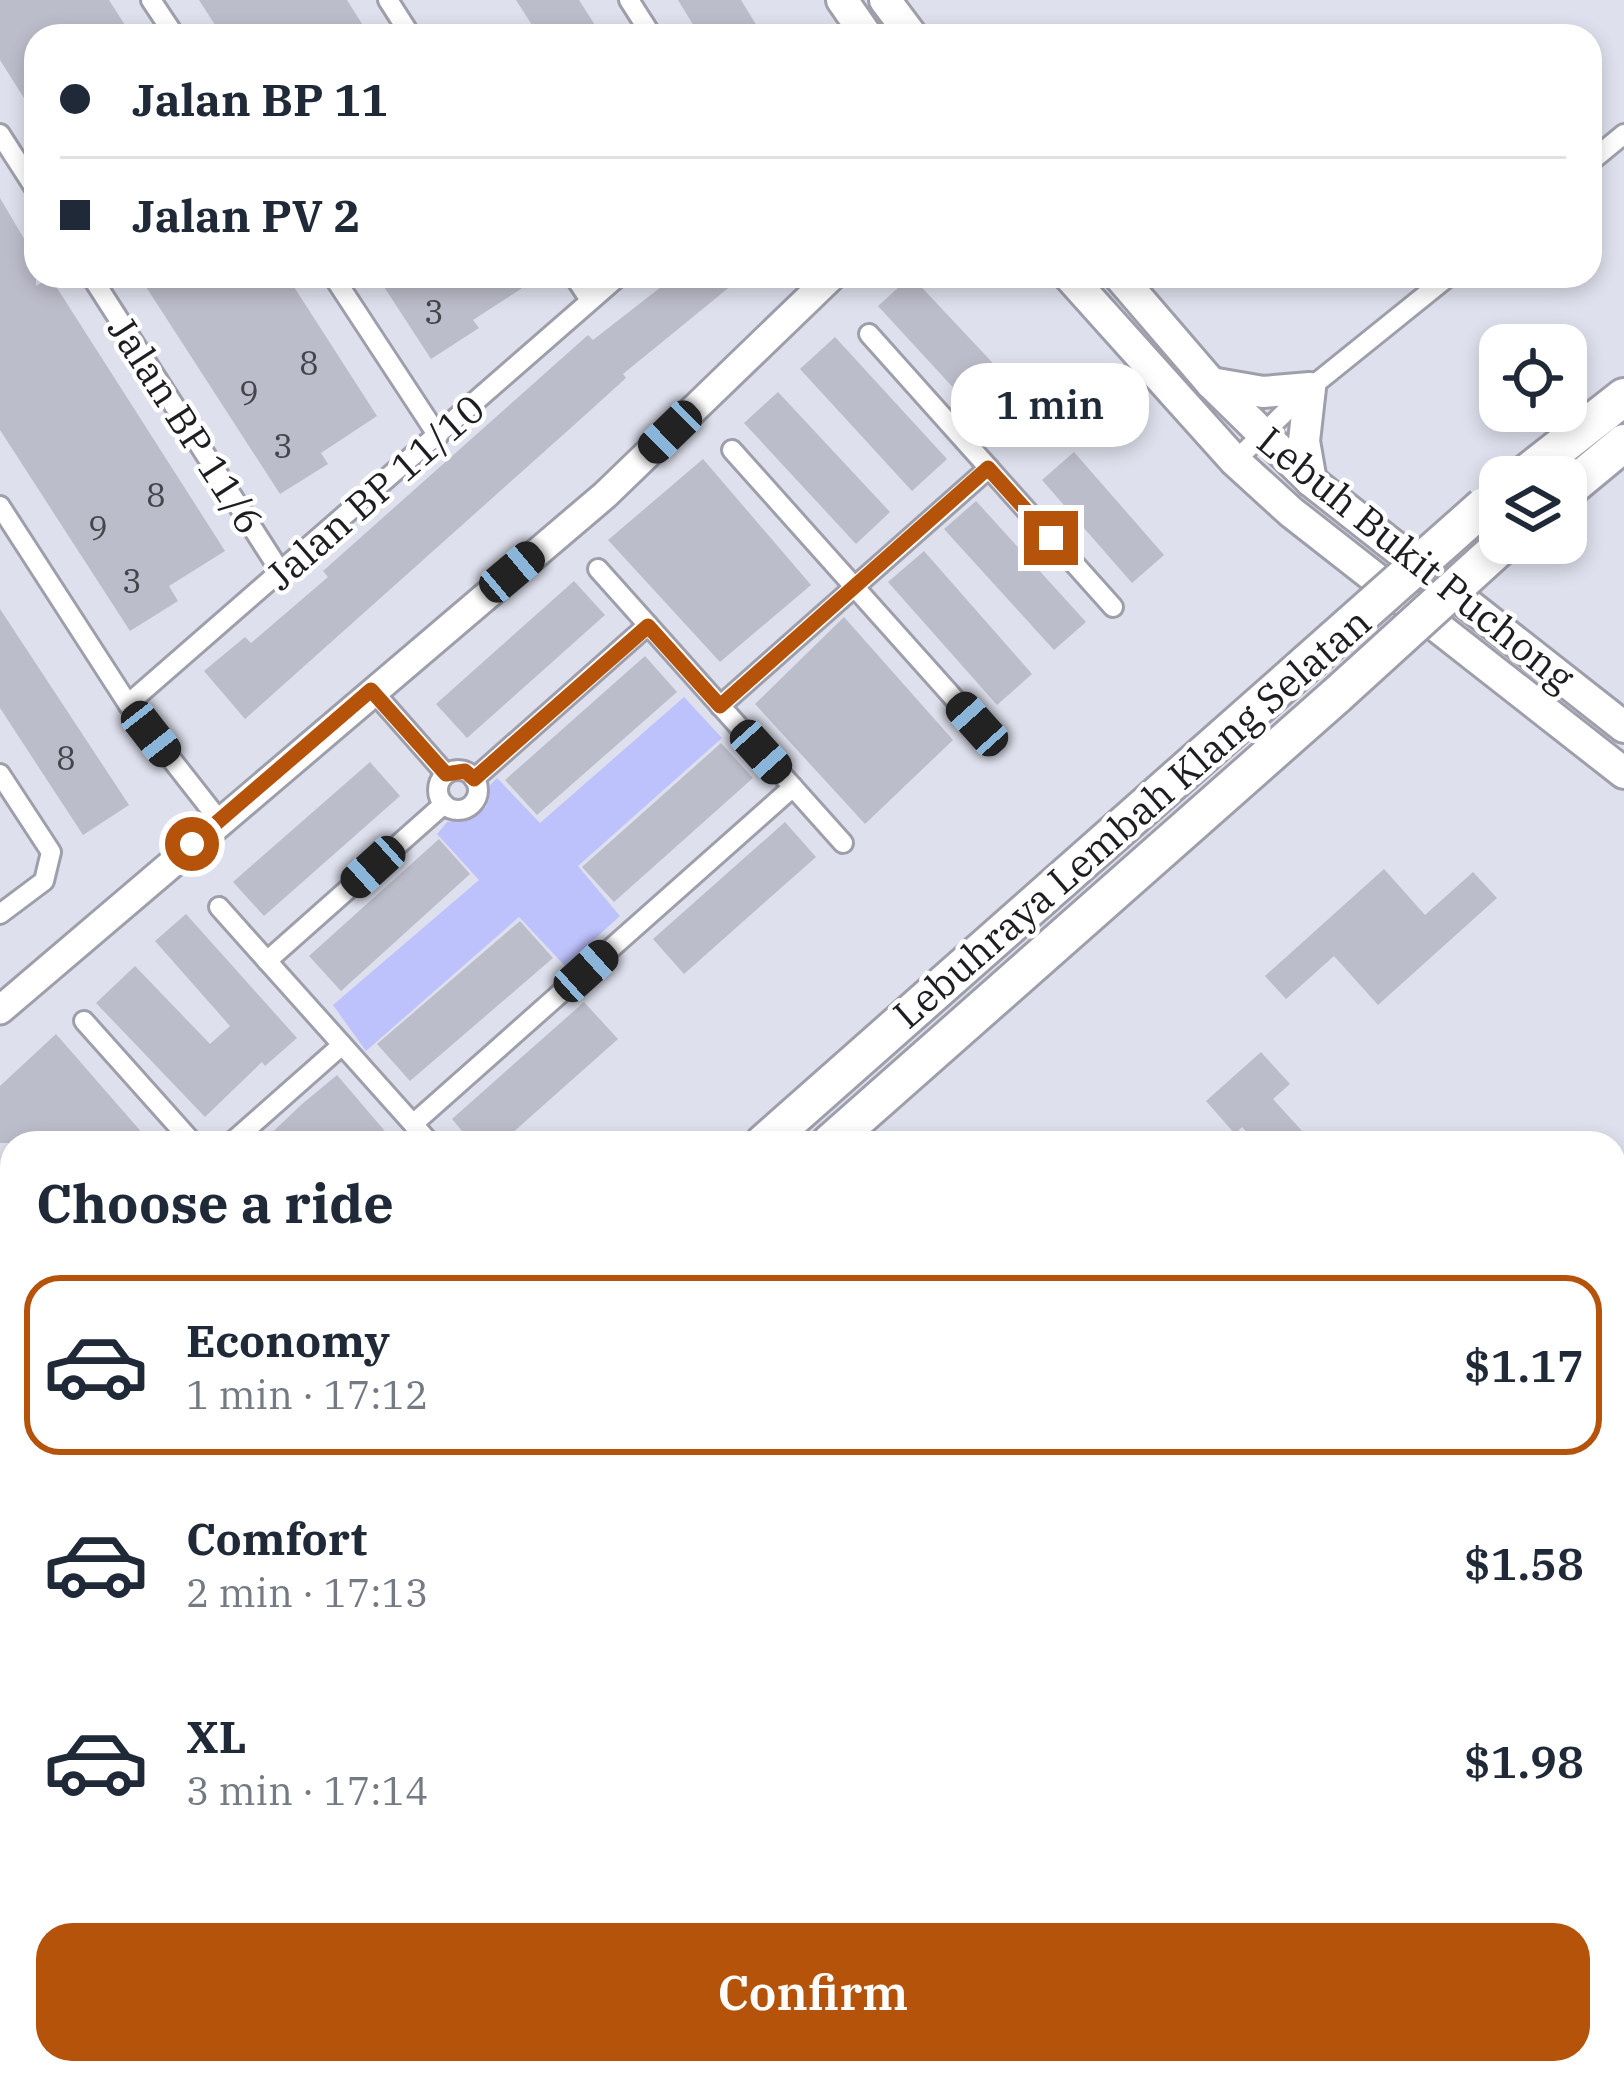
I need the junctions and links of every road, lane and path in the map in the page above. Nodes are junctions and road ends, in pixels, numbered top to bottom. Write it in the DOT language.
graph roads {
  1 [pos="0,134"];
  2 [pos="24,171"];
  3 [pos="99,288"];
  4 [pos="341,288"];
  5 [pos="582,288"];
  6 [pos="604,288"];
  7 [pos="820,288"];
  8 [pos="1081,288"];
  9 [pos="1129,288"];
  10 [pos="1434,288"];
  11 [pos="590,300"];
  12 [pos="868,334"];
  13 [pos="1211,383"];
  14 [pos="1310,388"];
  15 [pos="1624,397"];
  16 [pos="1260,435"];
  17 [pos="438,436"];
  18 [pos="1624,443"];
  19 [pos="731,450"];
  20 [pos="1549,456"];
  21 [pos="1234,461"];
  22 [pos="988,468"];
  23 [pos="1587,473"];
  24 [pos="1310,481"];
  25 [pos="0,506"];
  26 [pos="1479,511"];
  27 [pos="1481,564"];
  28 [pos="598,569"];
  29 [pos="282,574"];
  30 [pos="854,587"];
  31 [pos="1113,607"];
  32 [pos="648,626"];
  33 [pos="371,690"];
  34 [pos="128,704"];
  35 [pos="720,706"];
  36 [pos="977,724"];
  37 [pos="1624,728"];
  38 [pos="1624,773"];
  39 [pos="0,774"];
  40 [pos="446,774"];
  41 [pos="474,779"];
  42 [pos="793,787"];
  43 [pos="444,804"];
  44 [pos="219,820"];
  45 [pos="843,843"];
  46 [pos="219,907"];
  47 [pos="0,914"];
  48 [pos="267,961"];
  49 [pos="0,1010"];
  50 [pos="84,1021"];
  51 [pos="342,1045"];
  52 [pos="413,1124"];
  53 [pos="182,1131"];
  54 [pos="245,1131"];
  55 [pos="419,1131"];
  56 [pos="778,1131"];
  57 [pos="844,1131"];
  1 -- 2 [label="street"];
  3 -- 29 [label="street, Jalan BP 11/6"];
  4 -- 17 [label="street"];
  5 -- 11 [label="street"];
  6 -- 11 [label="street, Jalan BP 11/10"];
  7 -- 33 [label="street"];
  8 -- 21 [label="main road, Lebuh Bukit Puchong"];
  9 -- 13 [label="main road, Lebuh Bukit Puchong"];
  10 -- 14 [label="street"];
  11 -- 17 [label="street, Jalan BP 11/10"];
  12 -- 22 [label="street"];
  13 -- 14 [label="main road"];
  13 -- 16 [label="main road, Lebuh Bukit Puchong"];
  14 -- 16 [label="street"];
  14 -- 24 [label="main road"];
  15 -- 20 [label="highway"];
  16 -- 21 [label="street"];
  16 -- 24 [label="main road, Lebuh Bukit Puchong"];
  17 -- 29 [label="street, Jalan BP 11/10"];
  18 -- 23 [label="highway"];
  19 -- 30 [label="street"];
  21 -- 38 [label="main road, Lebuh Bukit Puchong"];
  22 -- 30 [label="street"];
  22 -- 31 [label="street"];
  24 -- 37 [label="main road, Lebuh Bukit Puchong"];
  25 -- 34 [label="street"];
  26 -- 56 [label="highway, Lebuhraya Lembah Klang Selatan, bridge"];
  27 -- 57 [label="highway, Lebuhraya Lembah Klang Selatan, bridge"];
  28 -- 32 [label="street"];
  29 -- 34 [label="street, Jalan BP 11/10"];
  30 -- 35 [label="street"];
  30 -- 36 [label="street"];
  32 -- 35 [label="street"];
  32 -- 41 [label="street"];
  33 -- 40 [label="street"];
  33 -- 44 [label="street"];
  34 -- 44 [label="street"];
  35 -- 42 [label="street"];
  39 -- 47 [label="street"];
  40 -- 41 [label="street"];
  40 -- 43 [label="street"];
  41 -- 43 [label="street"];
  42 -- 45 [label="street"];
  42 -- 52 [label="street"];
  43 -- 48 [label="street"];
  44 -- 49 [label="street"];
  46 -- 48 [label="street"];
  48 -- 51 [label="street"];
  50 -- 53 [label="street"];
  51 -- 52 [label="street"];
  51 -- 54 [label="street"];
  52 -- 55 [label="street"];
}
